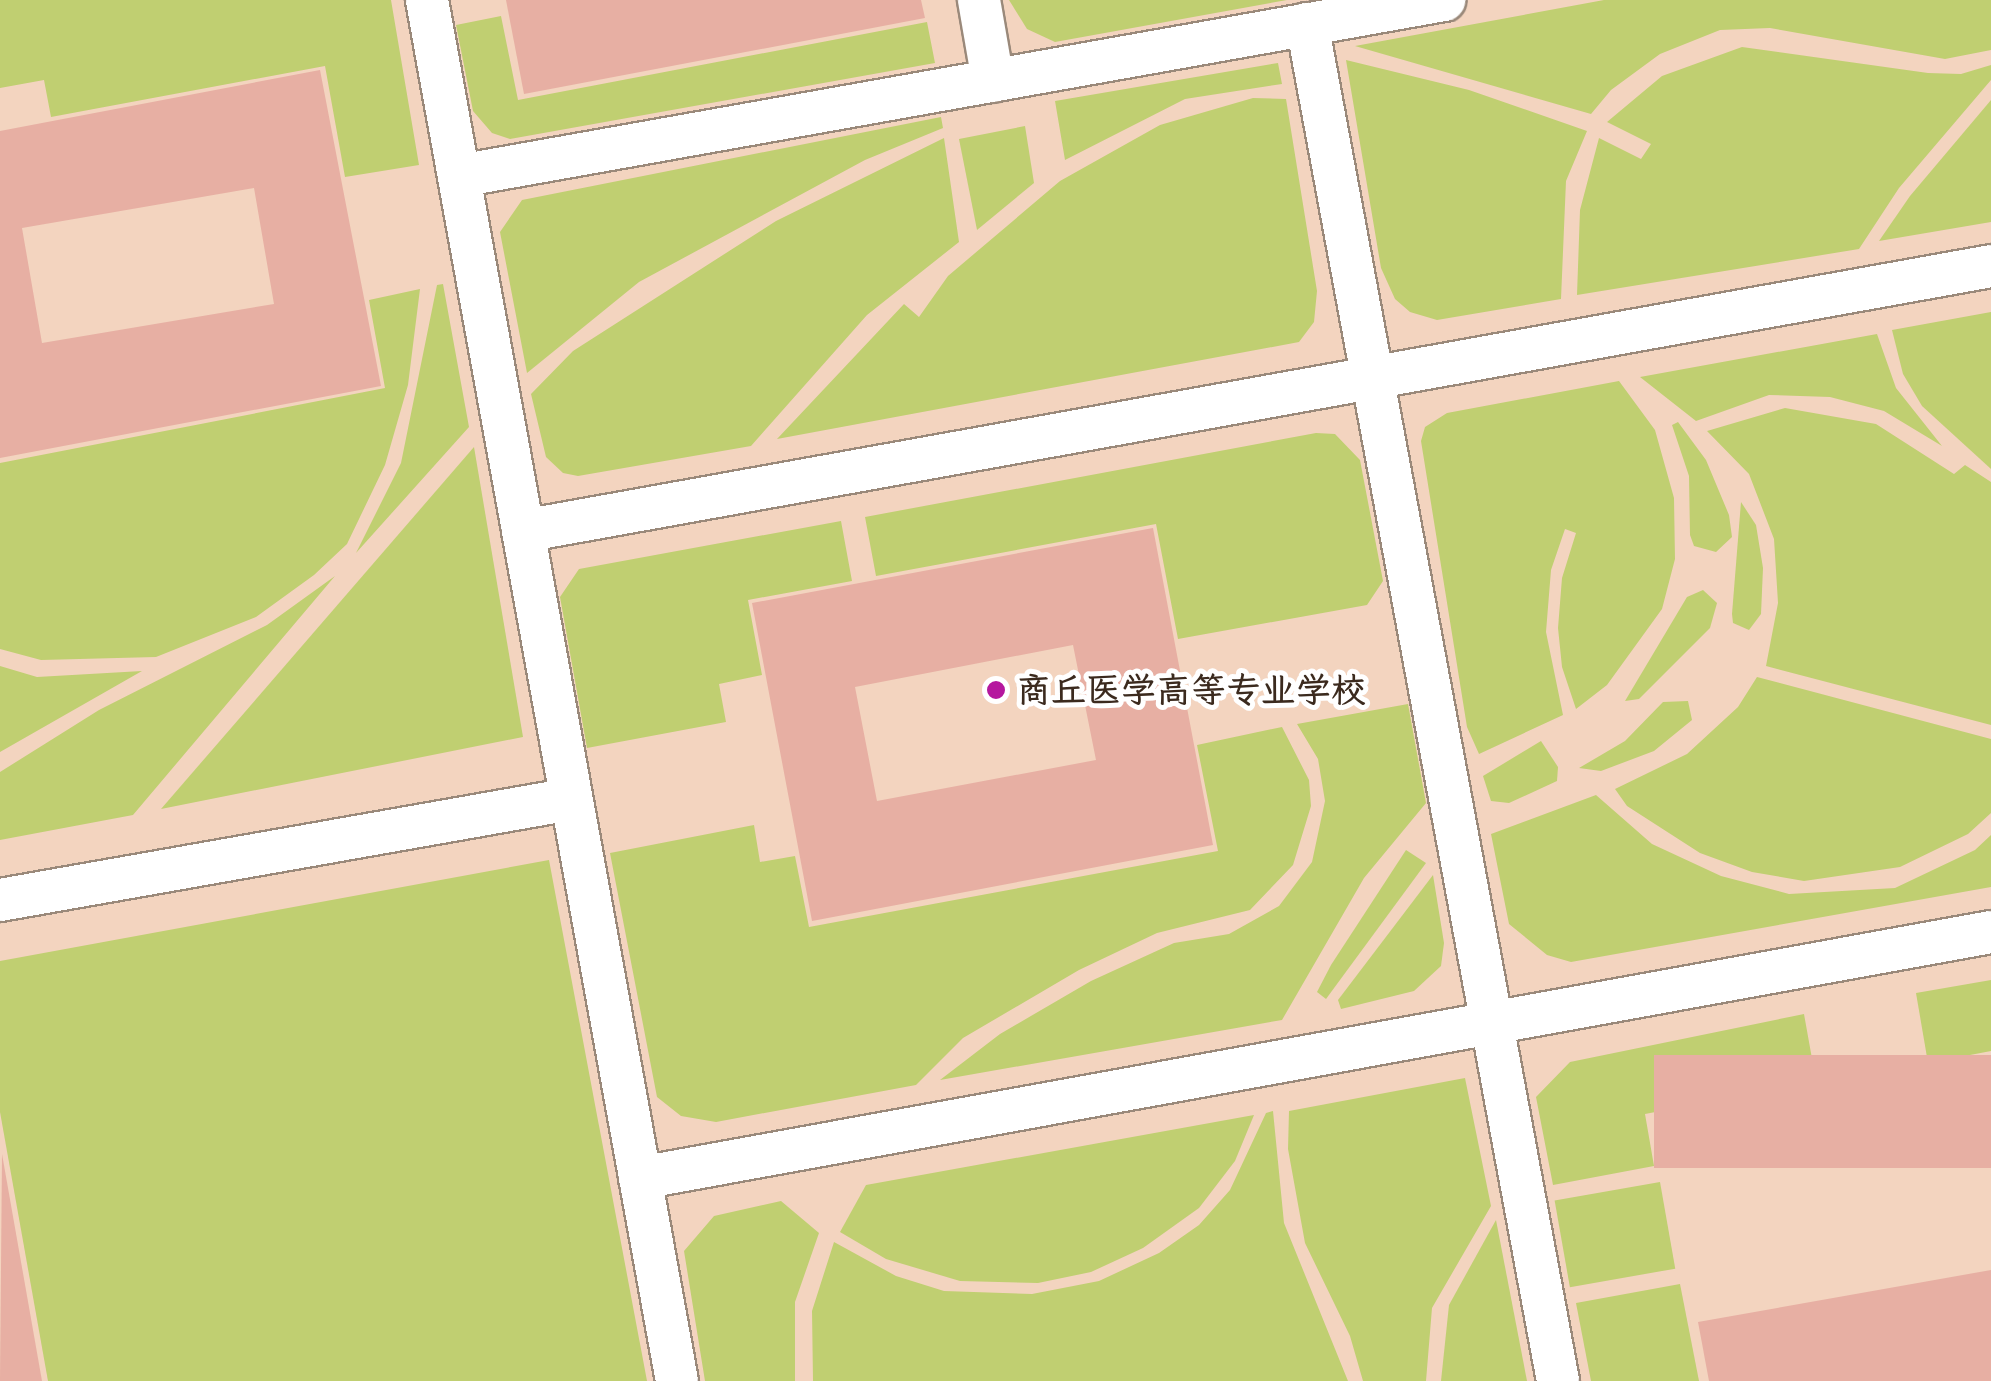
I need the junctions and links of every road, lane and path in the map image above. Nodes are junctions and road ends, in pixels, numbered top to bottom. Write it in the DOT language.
graph roads {
  1 [pos="427,0"];
  2 [pos="979,0"];
  3 [pos="1444,0"];
  4 [pos="1307,24"];
  5 [pos="993,80"];
  6 [pos="459,176"];
  7 [pos="1991,266"];
  8 [pos="1372,378"];
  9 [pos="523,531"];
  10 [pos="572,799"];
  11 [pos="0,900"];
  12 [pos="1991,932"];
  13 [pos="1493,1023"];
  14 [pos="640,1178"];
  15 [pos="676,1381"];
  16 [pos="1558,1381"];
  1 -- 6 [label="lane"];
  2 -- 5 [label="lane"];
  3 -- 4 [label="lane"];
  4 -- 5 [label="lane"];
  4 -- 8 [label="lane"];
  5 -- 6 [label="lane"];
  6 -- 9 [label="lane"];
  7 -- 8 [label="lane"];
  8 -- 9 [label="lane"];
  8 -- 13 [label="lane"];
  9 -- 10 [label="lane"];
  10 -- 11 [label="lane"];
  10 -- 14 [label="lane"];
  12 -- 13 [label="lane"];
  13 -- 14 [label="lane"];
  13 -- 16 [label="lane"];
  14 -- 15 [label="lane"];
}
